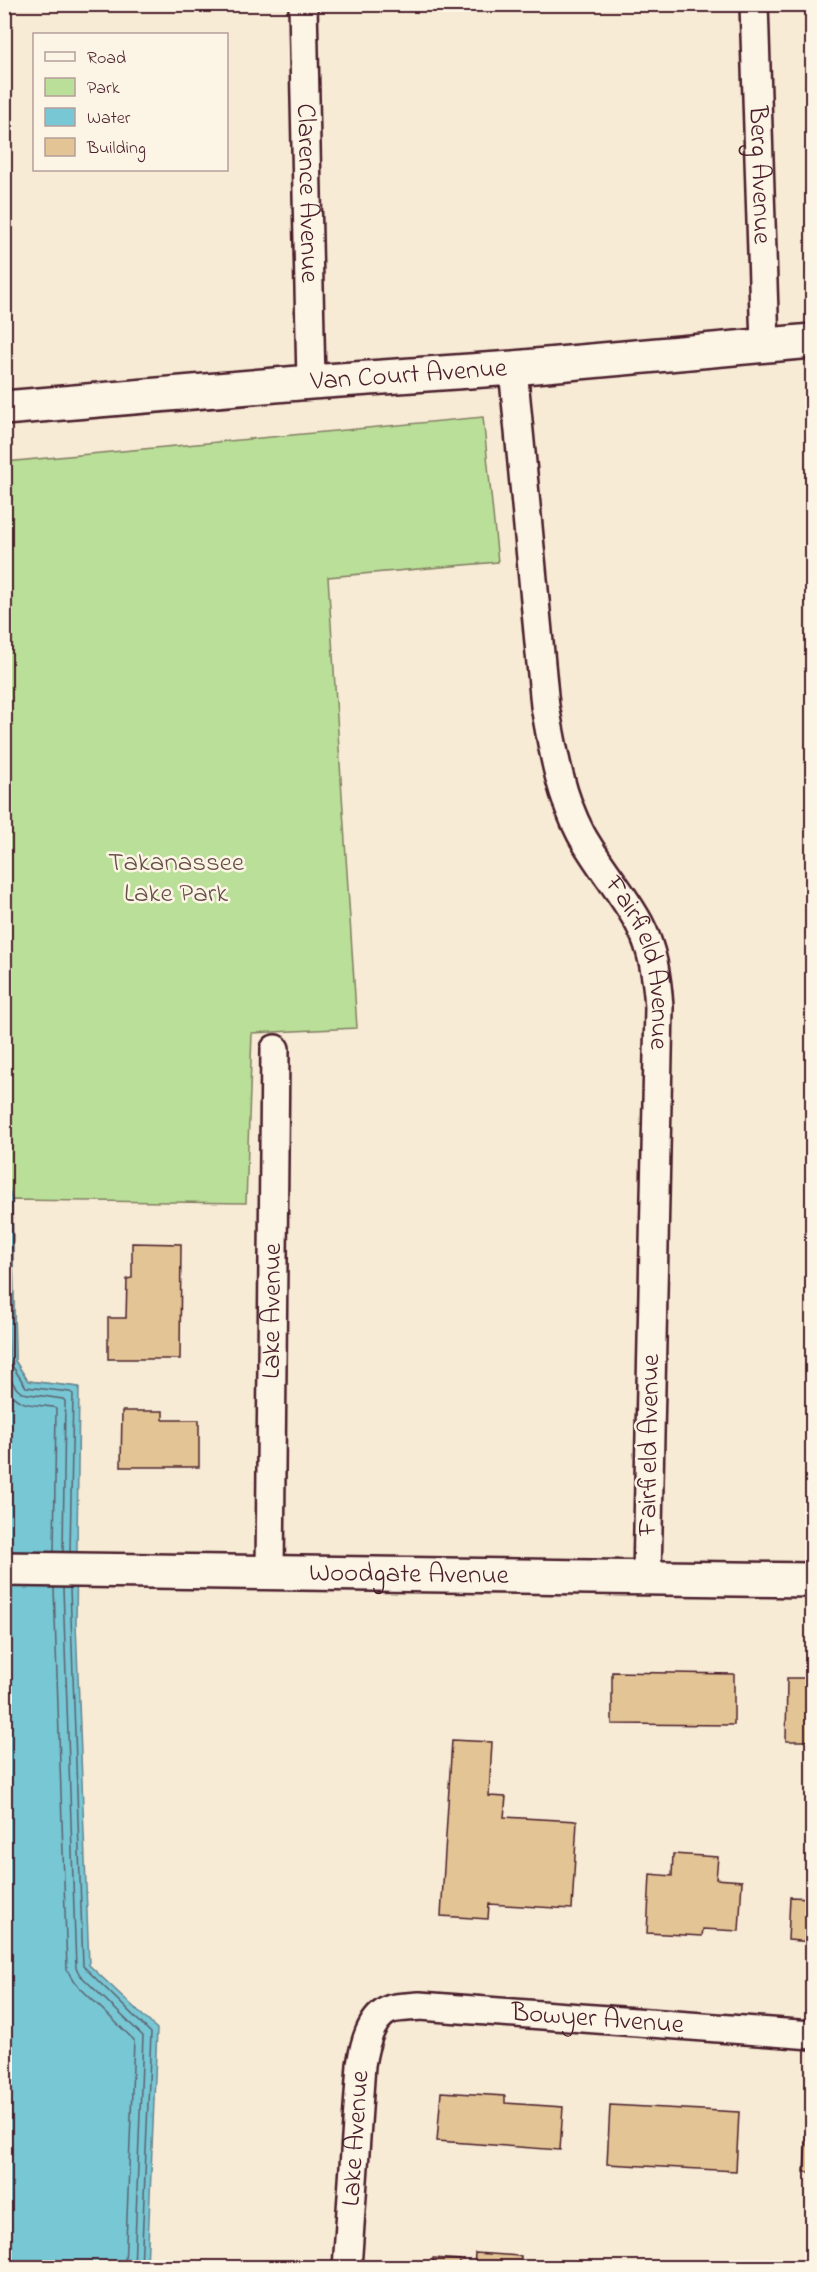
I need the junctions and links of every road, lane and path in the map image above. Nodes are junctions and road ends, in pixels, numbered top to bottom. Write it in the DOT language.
graph roads {
  1 [pos="303,4"];
  2 [pos="754,4"];
  3 [pos="813,341"];
  4 [pos="765,345"];
  5 [pos="513,368"];
  6 [pos="311,382"];
  7 [pos="4,408"];
  8 [pos="274,1049"];
  9 [pos="4,1569"];
  10 [pos="270,1574"];
  11 [pos="647,1577"];
  12 [pos="813,1580"];
  13 [pos="384,2013"];
  14 [pos="813,2035"];
  15 [pos="347,2268"];
  1 -- 6 [label="street, Clarence Avenue"];
  2 -- 4 [label="street, Berg Avenue"];
  3 -- 4 [label="street, Van Court Avenue"];
  4 -- 5 [label="street, Van Court Avenue"];
  5 -- 6 [label="street, Van Court Avenue"];
  5 -- 11 [label="street, Fairfield Avenue"];
  6 -- 7 [label="street, Van Court Avenue"];
  8 -- 10 [label="street, Lake Avenue"];
  9 -- 10 [label="street, Woodgate Avenue"];
  10 -- 11 [label="street, Woodgate Avenue"];
  11 -- 12 [label="street, Woodgate Avenue"];
  13 -- 14 [label="street, Bowyer Avenue"];
  13 -- 15 [label="street, Lake Avenue"];
}
